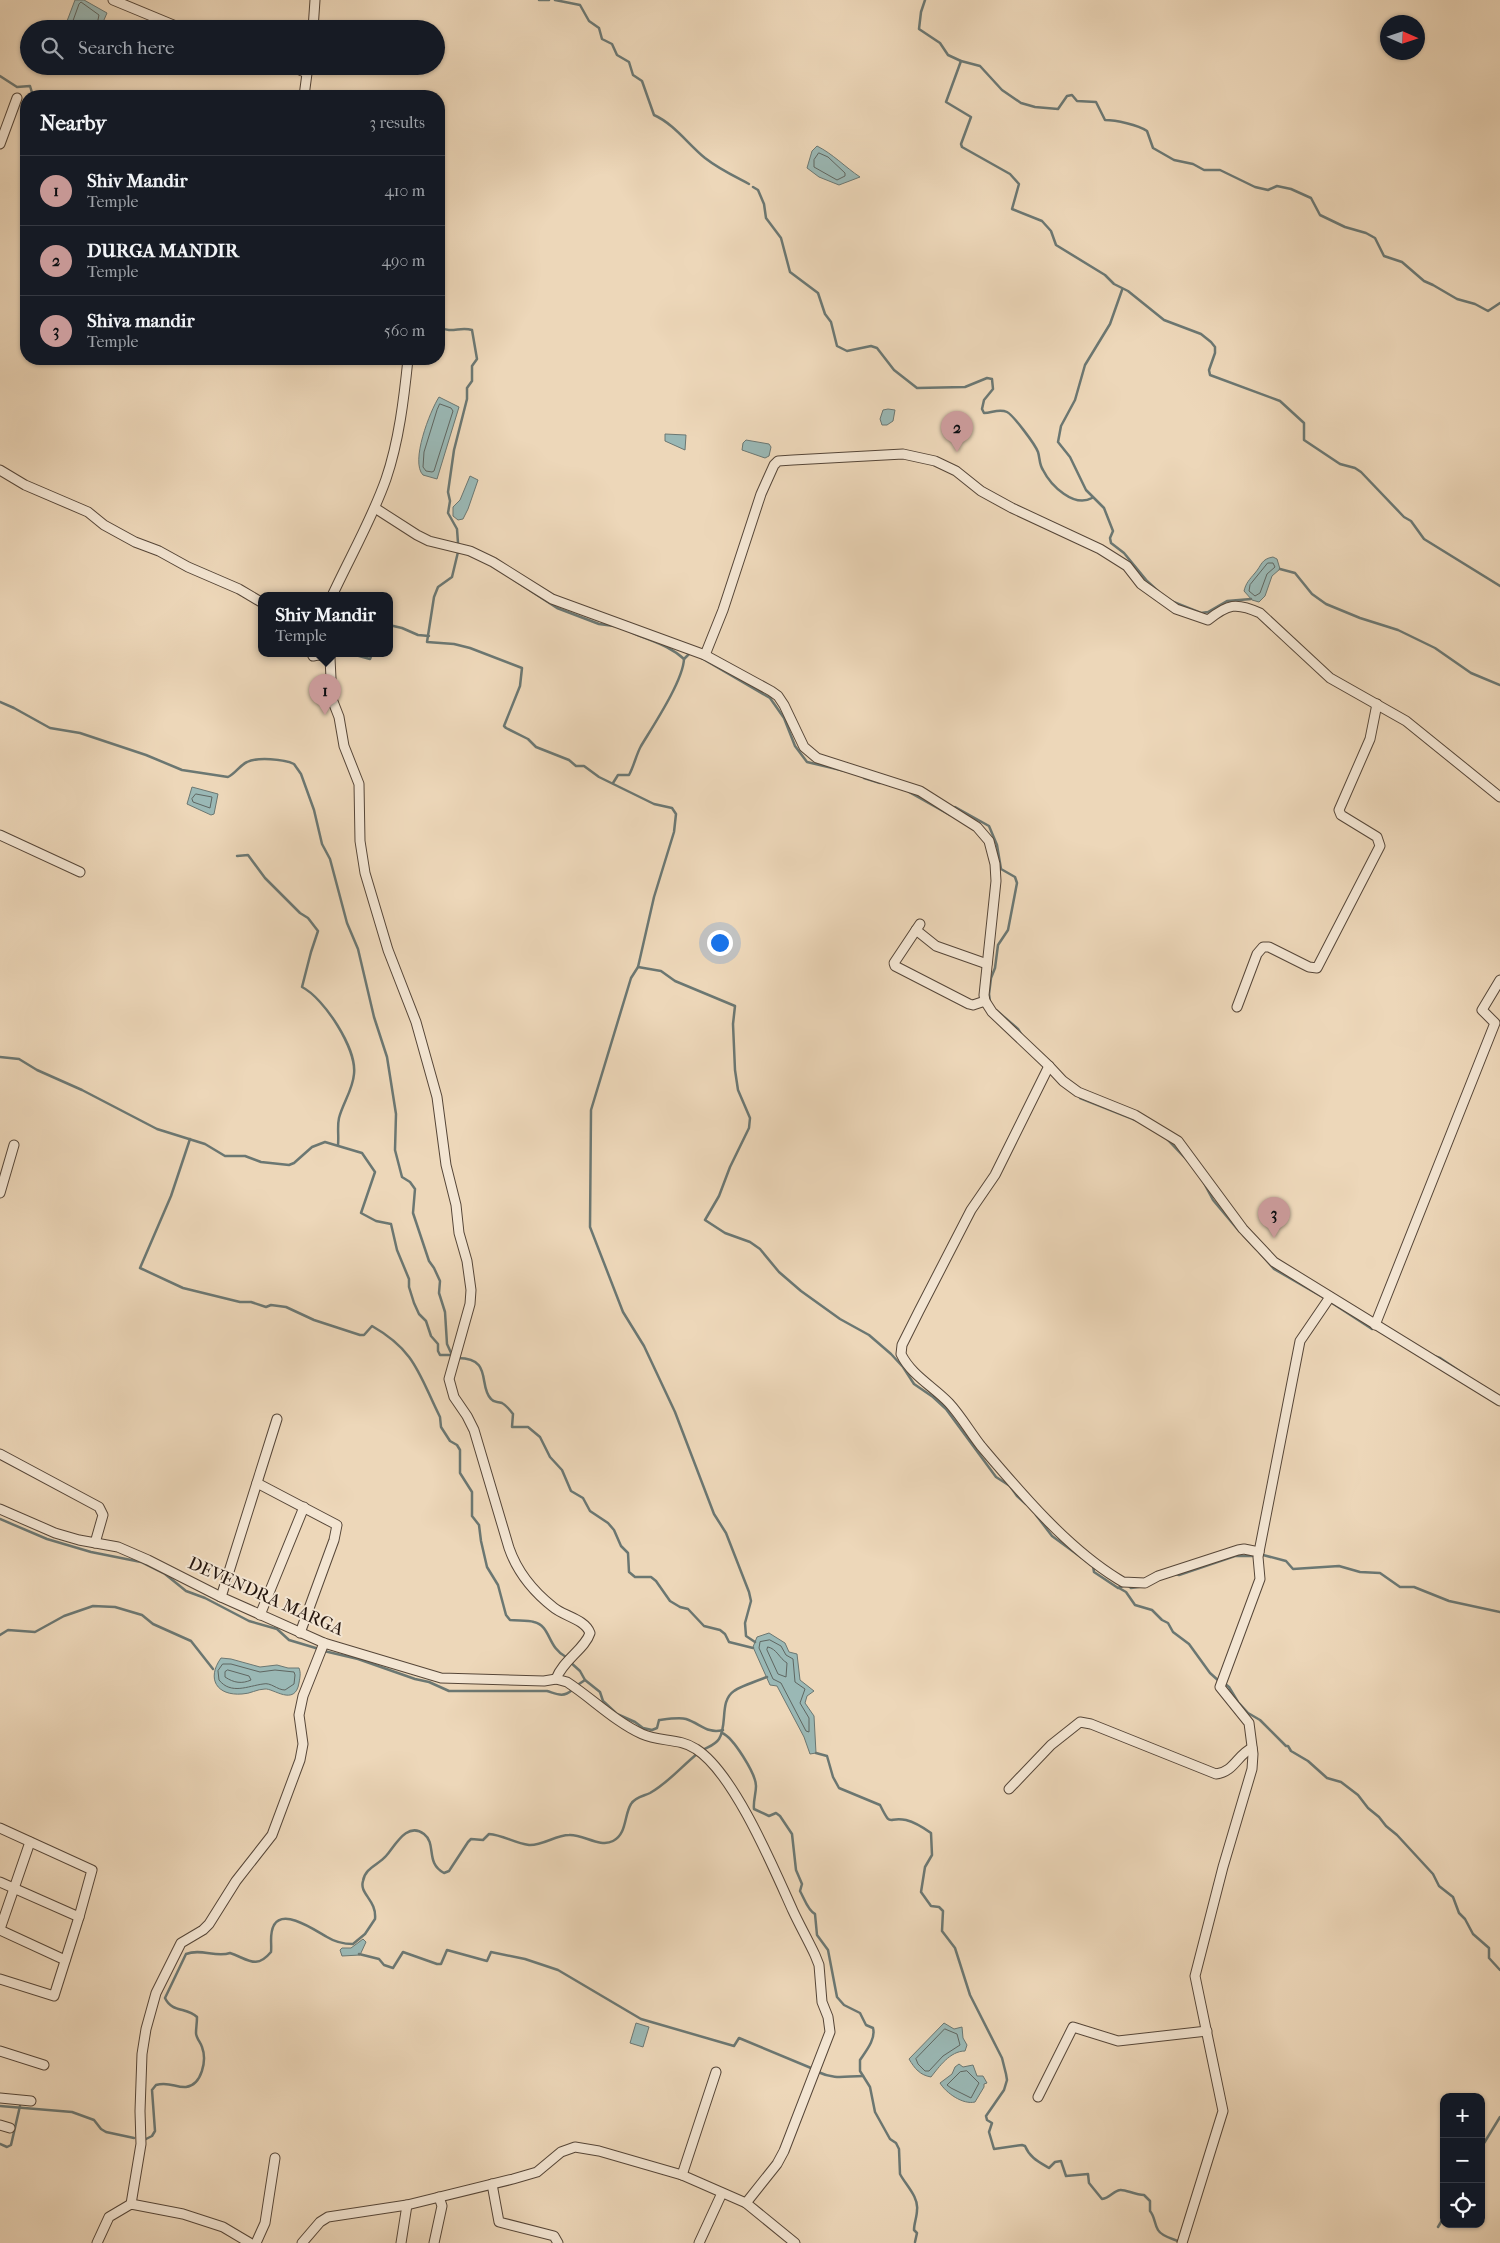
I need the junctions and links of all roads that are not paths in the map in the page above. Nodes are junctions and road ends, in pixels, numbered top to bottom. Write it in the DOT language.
graph roads {
  1 [pos="113,0"];
  2 [pos="315,0"];
  3 [pos="161,20"];
  4 [pos="314,20"];
  5 [pos="306,75"];
  6 [pos="305,90"];
  7 [pos="17,98"];
  8 [pos="0,144"];
  9 [pos="407,365"];
  10 [pos="0,470"];
  11 [pos="375,508"];
  12 [pos="334,592"];
  13 [pos="258,600"];
  14 [pos="705,655"];
  15 [pos="326,657"];
  16 [pos="1377,704"];
  17 [pos="1500,797"];
  18 [pos="0,835"];
  19 [pos="80,872"];
  20 [pos="987,964"];
  21 [pos="1500,980"];
  22 [pos="984,1001"];
  23 [pos="1237,1007"];
  24 [pos="1049,1066"];
  25 [pos="14,1145"];
  26 [pos="0,1193"];
  27 [pos="1330,1297"];
  28 [pos="1375,1325"];
  29 [pos="1500,1401"];
  30 [pos="277,1419"];
  31 [pos="0,1454"];
  32 [pos="257,1483"];
  33 [pos="304,1507"];
  34 [pos="0,1509"];
  35 [pos="96,1543"];
  36 [pos="1259,1552"];
  37 [pos="221,1597"];
  38 [pos="260,1615"];
  39 [pos="300,1633"];
  40 [pos="324,1643"];
  41 [pos="556,1679"];
  42 [pos="1252,1748"];
  43 [pos="1009,1789"];
  44 [pos="0,1828"];
  45 [pos="30,1842"];
  46 [pos="0,1882"];
  47 [pos="13,1887"];
  48 [pos="79,1917"];
  49 [pos="0,1929"];
  50 [pos="65,1960"];
  51 [pos="0,1979"];
  52 [pos="1207,2031"];
  53 [pos="0,2051"];
  54 [pos="44,2065"];
  55 [pos="716,2072"];
  56 [pos="1038,2097"];
  57 [pos="0,2098"];
  58 [pos="31,2101"];
  59 [pos="0,2125"];
  60 [pos="10,2128"];
  61 [pos="275,2158"];
  62 [pos="682,2175"];
  63 [pos="492,2184"];
  64 [pos="722,2193"];
  65 [pos="438,2197"];
  66 [pos="746,2203"];
  67 [pos="131,2204"];
  68 [pos="407,2205"];
  69 [pos="236,2240"];
  70 [pos="1183,2240"];
  71 [pos="97,2243"];
  72 [pos="250,2243"];
  73 [pos="256,2243"];
  74 [pos="302,2243"];
  75 [pos="400,2243"];
  76 [pos="434,2243"];
  77 [pos="558,2243"];
  78 [pos="699,2243"];
  79 [pos="795,2243"];
  1 -- 3 [label="street"];
  2 -- 4 [label="street"];
  5 -- 6 [label="street"];
  7 -- 8 [label="street"];
  9 -- 11 [label="street"];
  10 -- 13 [label="street"];
  11 -- 12 [label="street"];
  11 -- 14 [label="street"];
  14 -- 16 [label="street"];
  14 -- 20 [label="street"];
  15 -- 41 [label="street"];
  16 -- 17 [label="street"];
  16 -- 23 [label="street"];
  18 -- 19 [label="street"];
  20 -- 22 [label="street"];
  20 -- 22 [label="street"];
  21 -- 28 [label="street"];
  22 -- 24 [label="street"];
  24 -- 27 [label="street"];
  24 -- 36 [label="street"];
  25 -- 26 [label="street"];
  27 -- 28 [label="street"];
  27 -- 36 [label="street"];
  28 -- 29 [label="street"];
  30 -- 32 [label="street"];
  31 -- 35 [label="street"];
  32 -- 33 [label="street"];
  32 -- 37 [label="street"];
  33 -- 38 [label="street"];
  33 -- 39 [label="street"];
  34 -- 35 [label="street, DEVENDRA MARGA"];
  35 -- 37 [label="street, DEVENDRA MARGA"];
  36 -- 42 [label="street"];
  37 -- 38 [label="street, DEVENDRA MARGA"];
  38 -- 39 [label="street, DEVENDRA MARGA"];
  39 -- 40 [label="street, DEVENDRA MARGA"];
  40 -- 41 [label="street, DEVENDRA MARGA"];
  40 -- 67 [label="street"];
  41 -- 66 [label="street"];
  42 -- 43 [label="street"];
  42 -- 52 [label="street"];
  44 -- 45 [label="street"];
  45 -- 47 [label="street"];
  45 -- 48 [label="street"];
  46 -- 47 [label="street"];
  47 -- 48 [label="street"];
  47 -- 49 [label="street"];
  48 -- 50 [label="street"];
  49 -- 50 [label="street"];
  50 -- 51 [label="street"];
  52 -- 56 [label="street"];
  52 -- 70 [label="street"];
  53 -- 54 [label="street"];
  55 -- 62 [label="street"];
  57 -- 58 [label="street"];
  59 -- 60 [label="street"];
  61 -- 73 [label="street"];
  62 -- 63 [label="street"];
  62 -- 64 [label="street"];
  63 -- 65 [label="street"];
  63 -- 77 [label="street"];
  64 -- 66 [label="street"];
  64 -- 78 [label="street"];
  65 -- 68 [label="street"];
  65 -- 76 [label="street"];
  66 -- 79 [label="street"];
  67 -- 69 [label="street"];
  67 -- 71 [label="street"];
  68 -- 74 [label="street"];
  68 -- 75 [label="street"];
  69 -- 72 [label="street"];
}
